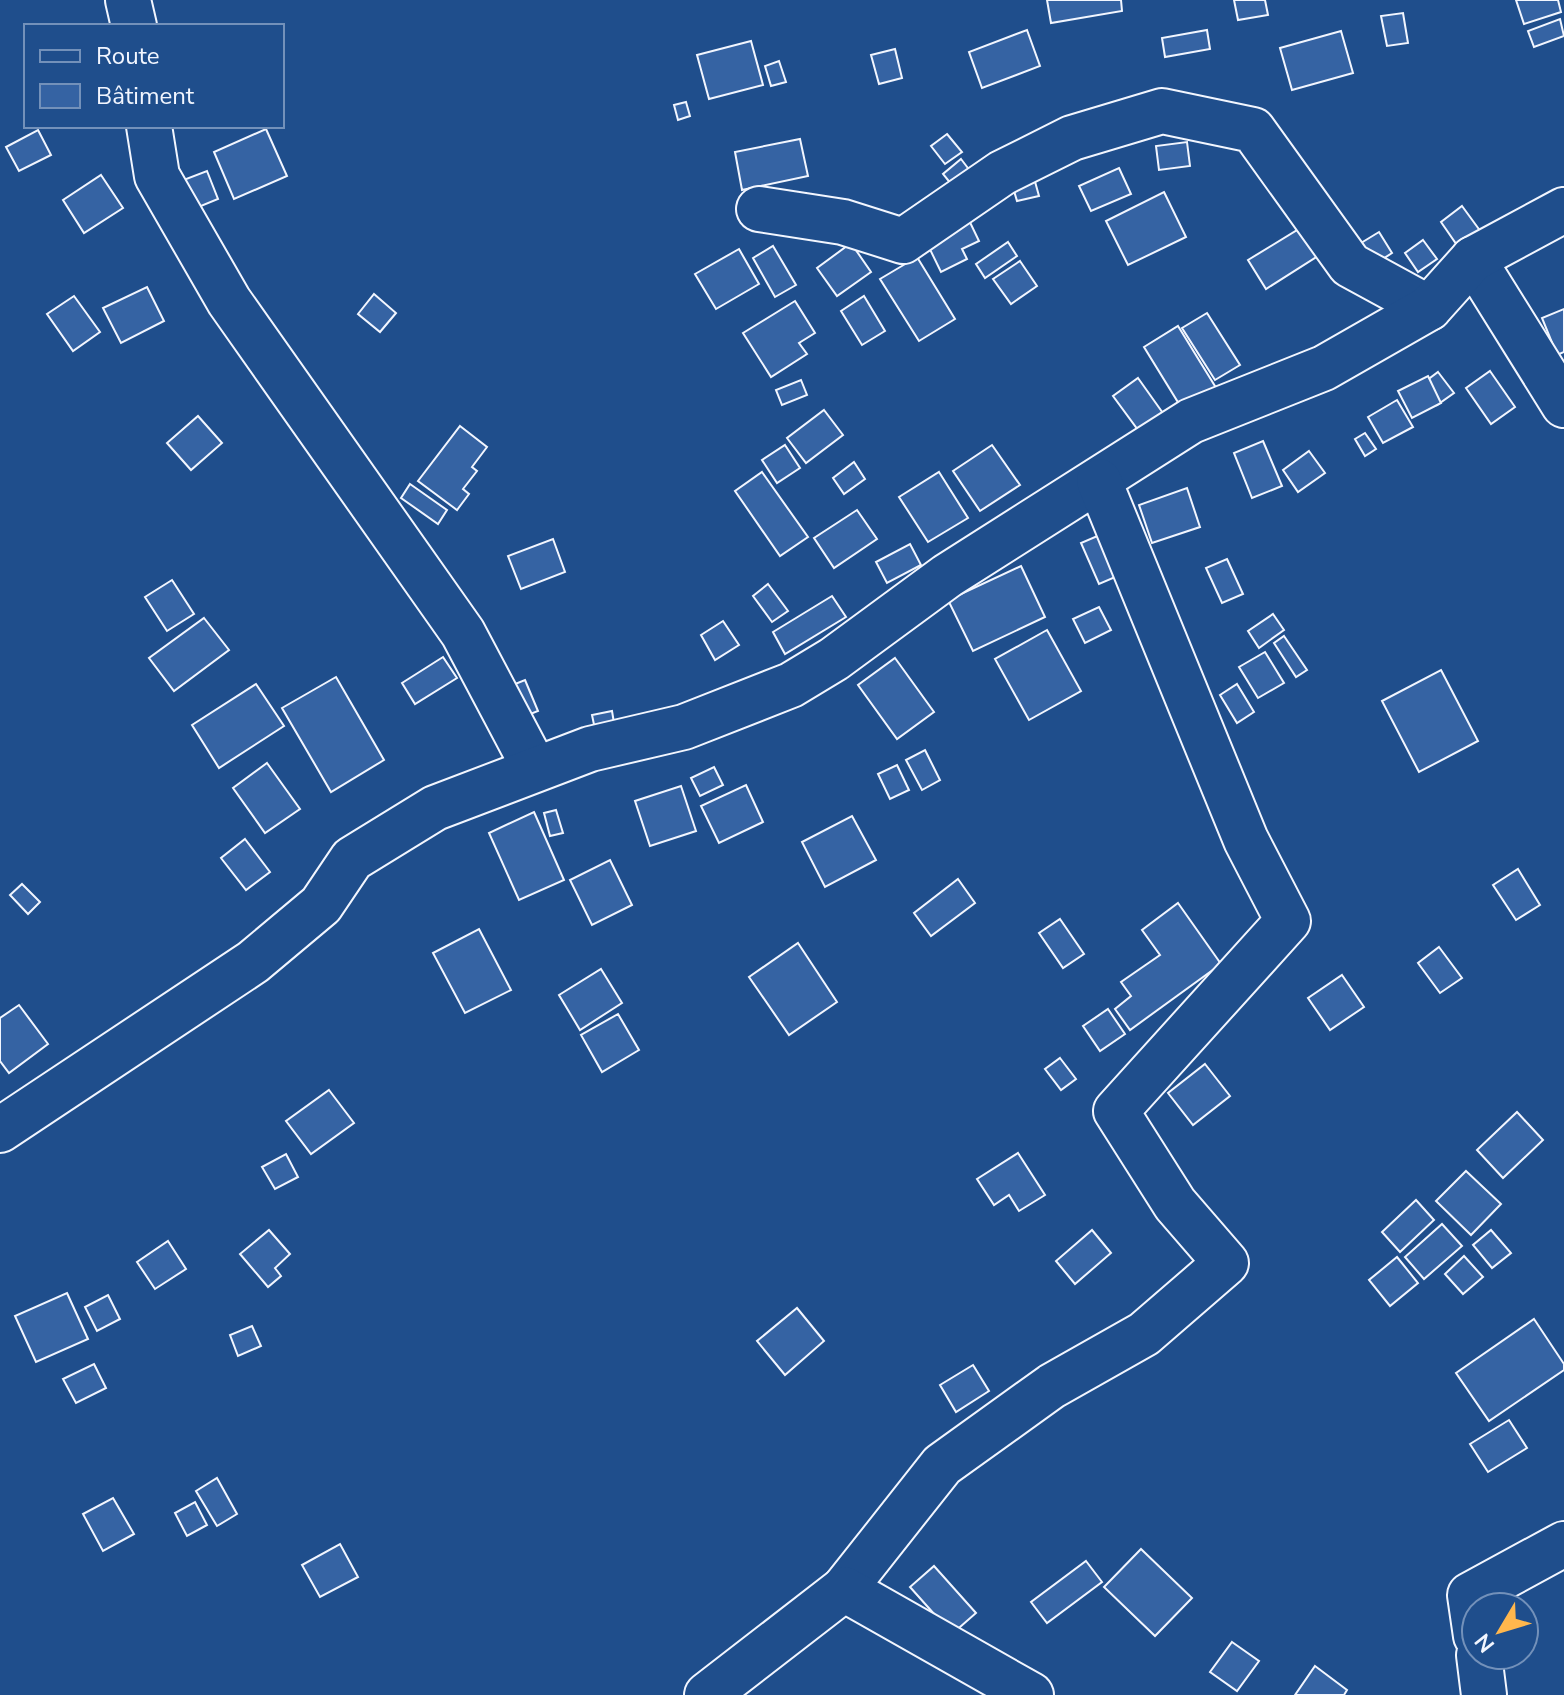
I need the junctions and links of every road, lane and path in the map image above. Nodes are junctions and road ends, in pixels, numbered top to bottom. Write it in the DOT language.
graph roads {
  1 [pos="128,0"];
  2 [pos="134,24"];
  3 [pos="149,128"];
  4 [pos="759,209"];
  5 [pos="1564,210"];
  6 [pos="1473,259"];
  7 [pos="1429,308"];
  8 [pos="1564,405"];
  9 [pos="1099,481"];
  10 [pos="535,769"];
  11 [pos="0,1130"];
  12 [pos="1564,1544"];
  13 [pos="844,1589"];
  14 [pos="1477,1591"];
  15 [pos="1481,1671"];
  16 [pos="707,1695"];
  17 [pos="1031,1695"];
  18 [pos="1484,1695"];
  1 -- 2 [label="street"];
  3 -- 10 [label="street"];
  4 -- 7 [label="street"];
  5 -- 6 [label="street"];
  6 -- 7 [label="street"];
  6 -- 8 [label="street"];
  7 -- 9 [label="street"];
  9 -- 10 [label="street"];
  9 -- 13 [label="street"];
  10 -- 11 [label="street"];
  12 -- 14 [label="street"];
  13 -- 16 [label="street"];
  13 -- 17 [label="street"];
  15 -- 18 [label="street"];
}
